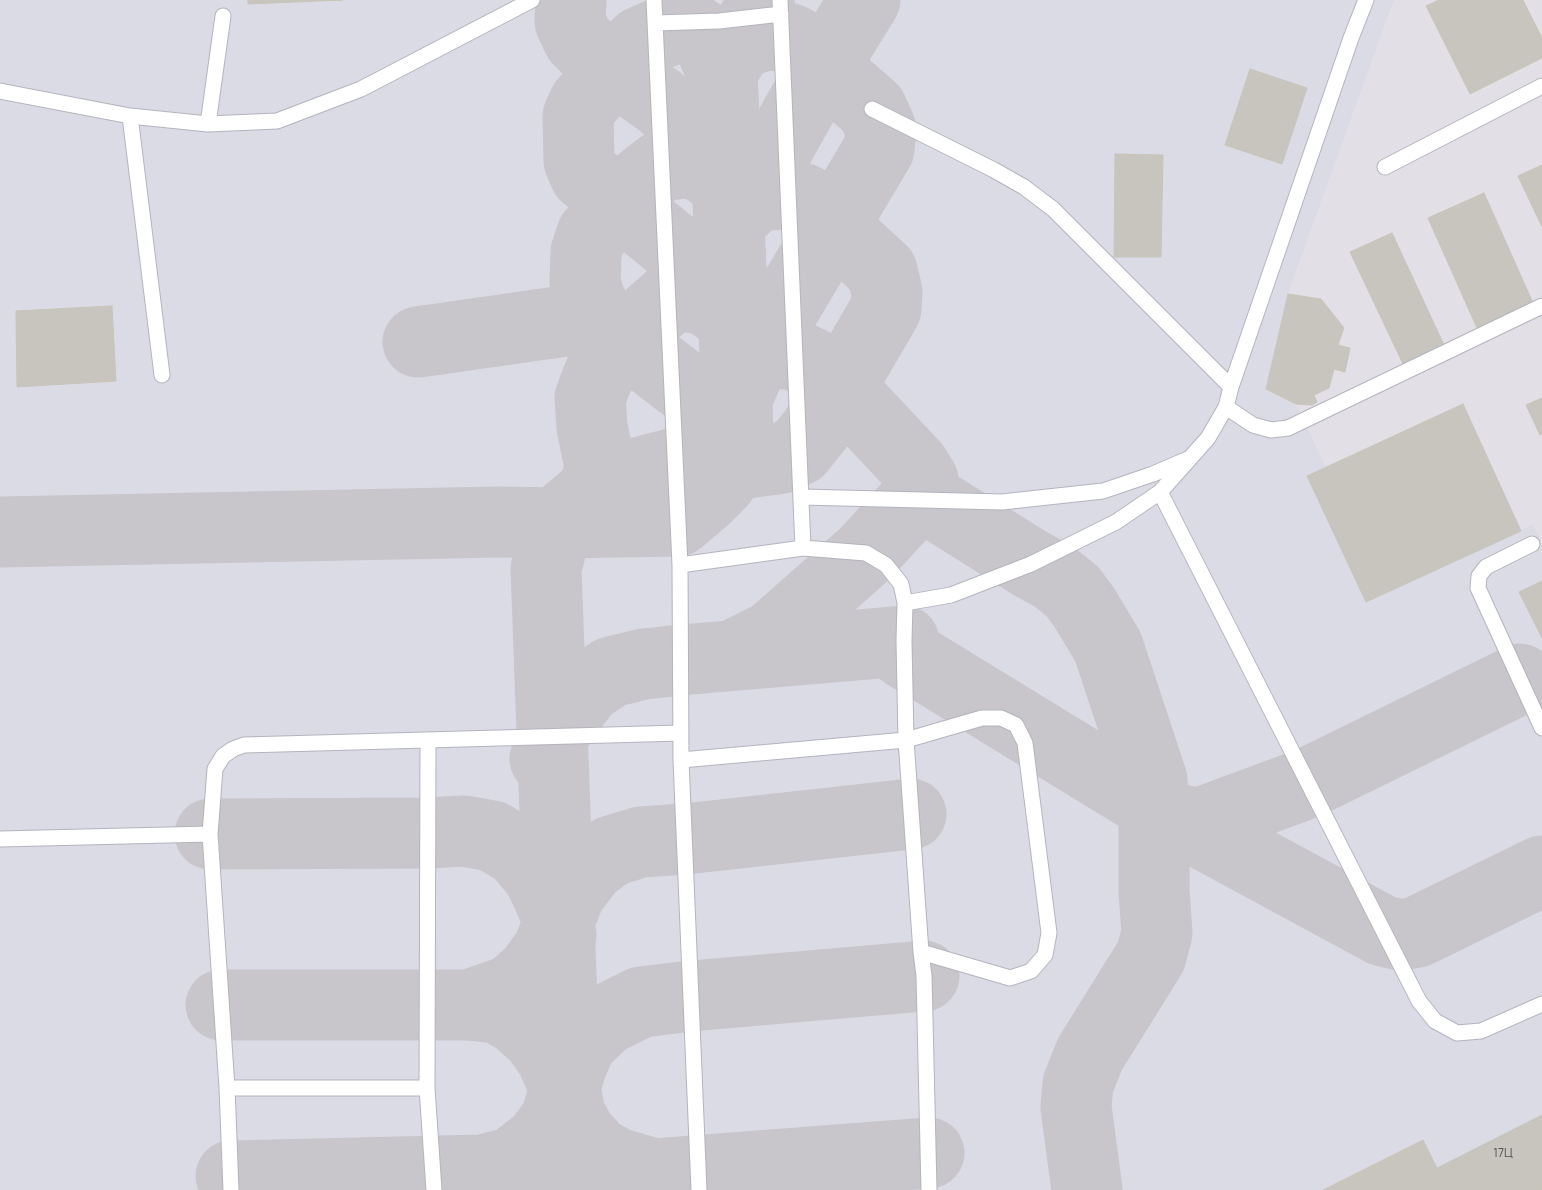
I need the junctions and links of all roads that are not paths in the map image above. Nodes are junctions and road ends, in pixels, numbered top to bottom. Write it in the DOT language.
graph roads {
  1 [pos="532,0"];
  2 [pos="654,0"];
  3 [pos="1366,0"];
  4 [pos="780,7"];
  5 [pos="223,16"];
  6 [pos="656,23"];
  7 [pos="1542,86"];
  8 [pos="0,91"];
  9 [pos="872,109"];
  10 [pos="130,116"];
  11 [pos="208,124"];
  12 [pos="1385,167"];
  13 [pos="1542,306"];
  14 [pos="162,374"];
  15 [pos="1231,387"];
  16 [pos="1226,406"];
  17 [pos="1192,457"];
  18 [pos="1160,492"];
  19 [pos="801,497"];
  20 [pos="1532,544"];
  21 [pos="803,548"];
  22 [pos="680,565"];
  23 [pos="905,603"];
  24 [pos="1542,728"];
  25 [pos="681,733"];
  26 [pos="428,740"];
  27 [pos="906,740"];
  28 [pos="681,760"];
  29 [pos="210,834"];
  30 [pos="0,839"];
  31 [pos="920,952"];
  32 [pos="1542,1004"];
  33 [pos="227,1088"];
  34 [pos="427,1088"];
  35 [pos="231,1190"];
  36 [pos="434,1190"];
  37 [pos="699,1190"];
  38 [pos="929,1190"];
  1 -- 11 [label="lane"];
  2 -- 6 [label="lane"];
  3 -- 15 [label="lane"];
  4 -- 6 [label="lane"];
  4 -- 19 [label="lane"];
  5 -- 11 [label="lane"];
  6 -- 22 [label="lane"];
  7 -- 12 [label="lane"];
  8 -- 10 [label="lane"];
  9 -- 15 [label="lane"];
  10 -- 11 [label="lane"];
  10 -- 14 [label="lane"];
  13 -- 16 [label="lane"];
  15 -- 16 [label="lane"];
  16 -- 17 [label="lane"];
  17 -- 18 [label="lane"];
  17 -- 19 [label="lane"];
  18 -- 23 [label="lane"];
  18 -- 32 [label="lane"];
  19 -- 21 [label="lane"];
  20 -- 24 [label="lane"];
  21 -- 22 [label="lane"];
  21 -- 23 [label="lane"];
  22 -- 25 [label="lane"];
  23 -- 27 [label="lane"];
  25 -- 26 [label="lane"];
  25 -- 28 [label="lane"];
  26 -- 29 [label="lane"];
  26 -- 34 [label="lane"];
  27 -- 28 [label="lane"];
  27 -- 31 [label="lane"];
  27 -- 31 [label="lane"];
  28 -- 37 [label="lane"];
  29 -- 30 [label="lane"];
  29 -- 33 [label="lane"];
  31 -- 38 [label="lane"];
  33 -- 34 [label="lane"];
  33 -- 35 [label="lane"];
  34 -- 36 [label="lane"];
}
